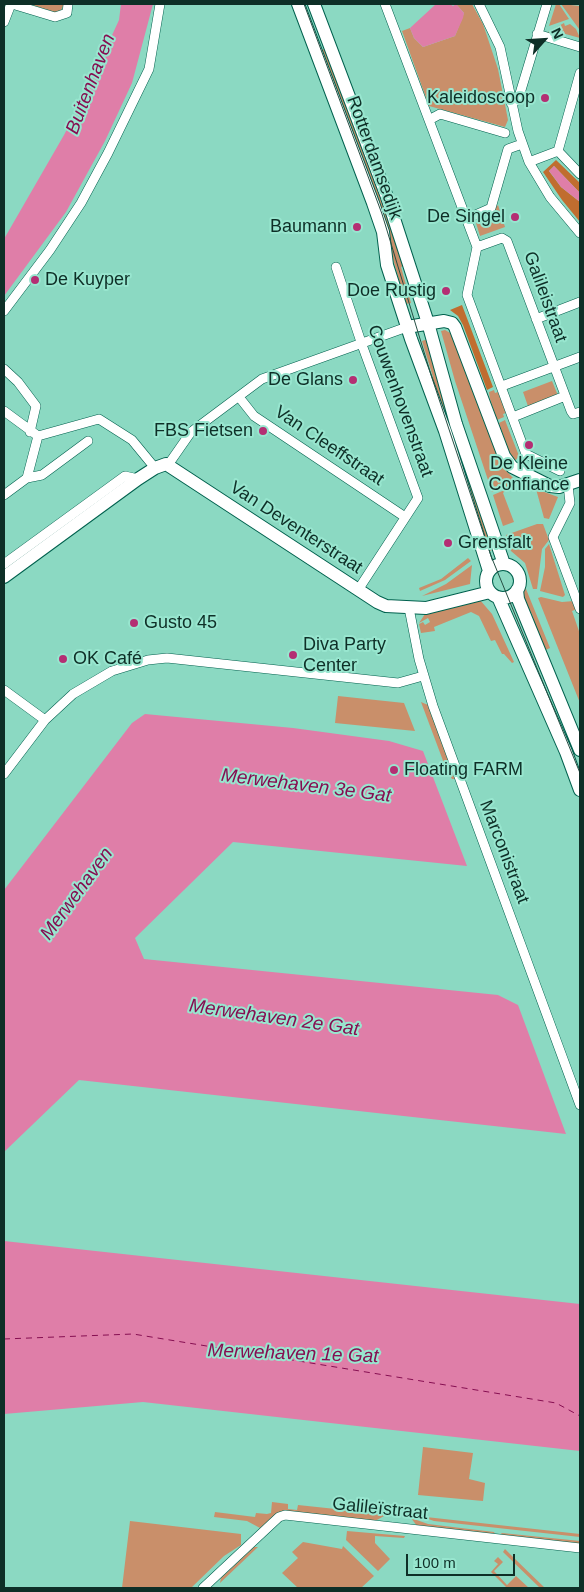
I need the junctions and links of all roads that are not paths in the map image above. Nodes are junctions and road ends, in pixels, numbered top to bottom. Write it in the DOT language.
graph roads {
  1 [pos="12,4"];
  2 [pos="68,4"];
  3 [pos="160,4"];
  4 [pos="298,4"];
  5 [pos="314,4"];
  6 [pos="386,4"];
  7 [pos="478,4"];
  8 [pos="547,4"];
  9 [pos="4,22"];
  10 [pos="537,34"];
  11 [pos="580,47"];
  12 [pos="580,73"];
  13 [pos="576,102"];
  14 [pos="511,103"];
  15 [pos="429,120"];
  16 [pos="505,133"];
  17 [pos="522,144"];
  18 [pos="558,151"];
  19 [pos="529,162"];
  20 [pos="580,174"];
  21 [pos="466,219"];
  22 [pos="580,233"];
  23 [pos="477,247"];
  24 [pos="336,267"];
  25 [pos="580,302"];
  26 [pos="4,311"];
  27 [pos="536,319"];
  28 [pos="428,323"];
  29 [pos="407,327"];
  30 [pos="361,342"];
  31 [pos="580,357"];
  32 [pos="554,367"];
  33 [pos="4,369"];
  34 [pos="502,386"];
  35 [pos="565,396"];
  36 [pos="239,397"];
  37 [pos="4,411"];
  38 [pos="580,412"];
  39 [pos="513,416"];
  40 [pos="34,434"];
  41 [pos="88,441"];
  42 [pos="168,465"];
  43 [pos="154,468"];
  44 [pos="560,471"];
  45 [pos="27,478"];
  46 [pos="138,479"];
  47 [pos="574,482"];
  48 [pos="4,495"];
  49 [pos="405,518"];
  50 [pos="4,564"];
  51 [pos="504,564"];
  52 [pos="487,575"];
  53 [pos="4,577"];
  54 [pos="358,590"];
  55 [pos="517,590"];
  56 [pos="494,594"];
  57 [pos="579,602"];
  58 [pos="409,608"];
  59 [pos="423,676"];
  60 [pos="4,690"];
  61 [pos="45,720"];
  62 [pos="580,750"];
  63 [pos="4,774"];
  64 [pos="580,790"];
  65 [pos="580,1104"];
  66 [pos="580,1548"];
  67 [pos="203,1588"];
  1 -- 2 [label="street"];
  1 -- 9 [label="street"];
  3 -- 26 [label="street"];
  4 -- 29 [label="main road, Rotterdamsedijk"];
  5 -- 28 [label="main road, Rotterdamsedijk"];
  6 -- 15 [label="street"];
  7 -- 14 [label="street"];
  8 -- 10 [label="street"];
  10 -- 11 [label="street"];
  10 -- 14 [label="street"];
  12 -- 13 [label="street"];
  13 -- 18 [label="street"];
  14 -- 17 [label="street"];
  15 -- 16 [label="street"];
  15 -- 21 [label="street"];
  17 -- 19 [label="street"];
  17 -- 21 [label="street"];
  18 -- 19 [label="street"];
  18 -- 20 [label="street"];
  19 -- 22 [label="street"];
  21 -- 23 [label="street"];
  23 -- 27 [label="street, Galileistraat"];
  23 -- 34 [label="street"];
  24 -- 30 [label="street, Couwenhovenstraat"];
  25 -- 27 [label="street"];
  27 -- 32 [label="street, Galileistraat"];
  28 -- 29 [label="main road"];
  28 -- 47 [label="main road"];
  28 -- 51 [label="main road, Rotterdamsedijk"];
  29 -- 30 [label="street"];
  29 -- 52 [label="main road, Rotterdamsedijk"];
  30 -- 36 [label="street"];
  30 -- 49 [label="street, Couwenhovenstraat"];
  31 -- 32 [label="street"];
  32 -- 34 [label="street"];
  32 -- 35 [label="street, Galileistraat"];
  33 -- 40 [label="street"];
  34 -- 39 [label="street"];
  35 -- 38 [label="street, Galileistraat"];
  35 -- 39 [label="street"];
  36 -- 42 [label="street"];
  36 -- 49 [label="street, Van Cleeffstraat"];
  37 -- 40 [label="street"];
  39 -- 44 [label="street"];
  40 -- 43 [label="street"];
  40 -- 45 [label="street"];
  41 -- 45 [label="street"];
  42 -- 43 [label="main road"];
  42 -- 54 [label="main road, Van Deventerstraat"];
  43 -- 46 [label="main road"];
  45 -- 48 [label="street"];
  46 -- 50 [label="street"];
  46 -- 53 [label="main road"];
  47 -- 57 [label="street"];
  49 -- 54 [label="street, Couwenhovenstraat"];
  51 -- 52 [label="main road"];
  51 -- 55 [label="main road"];
  52 -- 56 [label="main road"];
  52 -- 58 [label="main road, Van Deventerstraat"];
  54 -- 58 [label="main road, Van Deventerstraat"];
  55 -- 56 [label="main road"];
  55 -- 62 [label="main road"];
  56 -- 58 [label="main road, Van Deventerstraat"];
  56 -- 64 [label="main road"];
  58 -- 59 [label="street, Marconistraat"];
  59 -- 61 [label="street"];
  59 -- 65 [label="street, Marconistraat"];
  60 -- 61 [label="street"];
  61 -- 63 [label="street"];
  66 -- 67 [label="street, Galileïstraat"];
}
